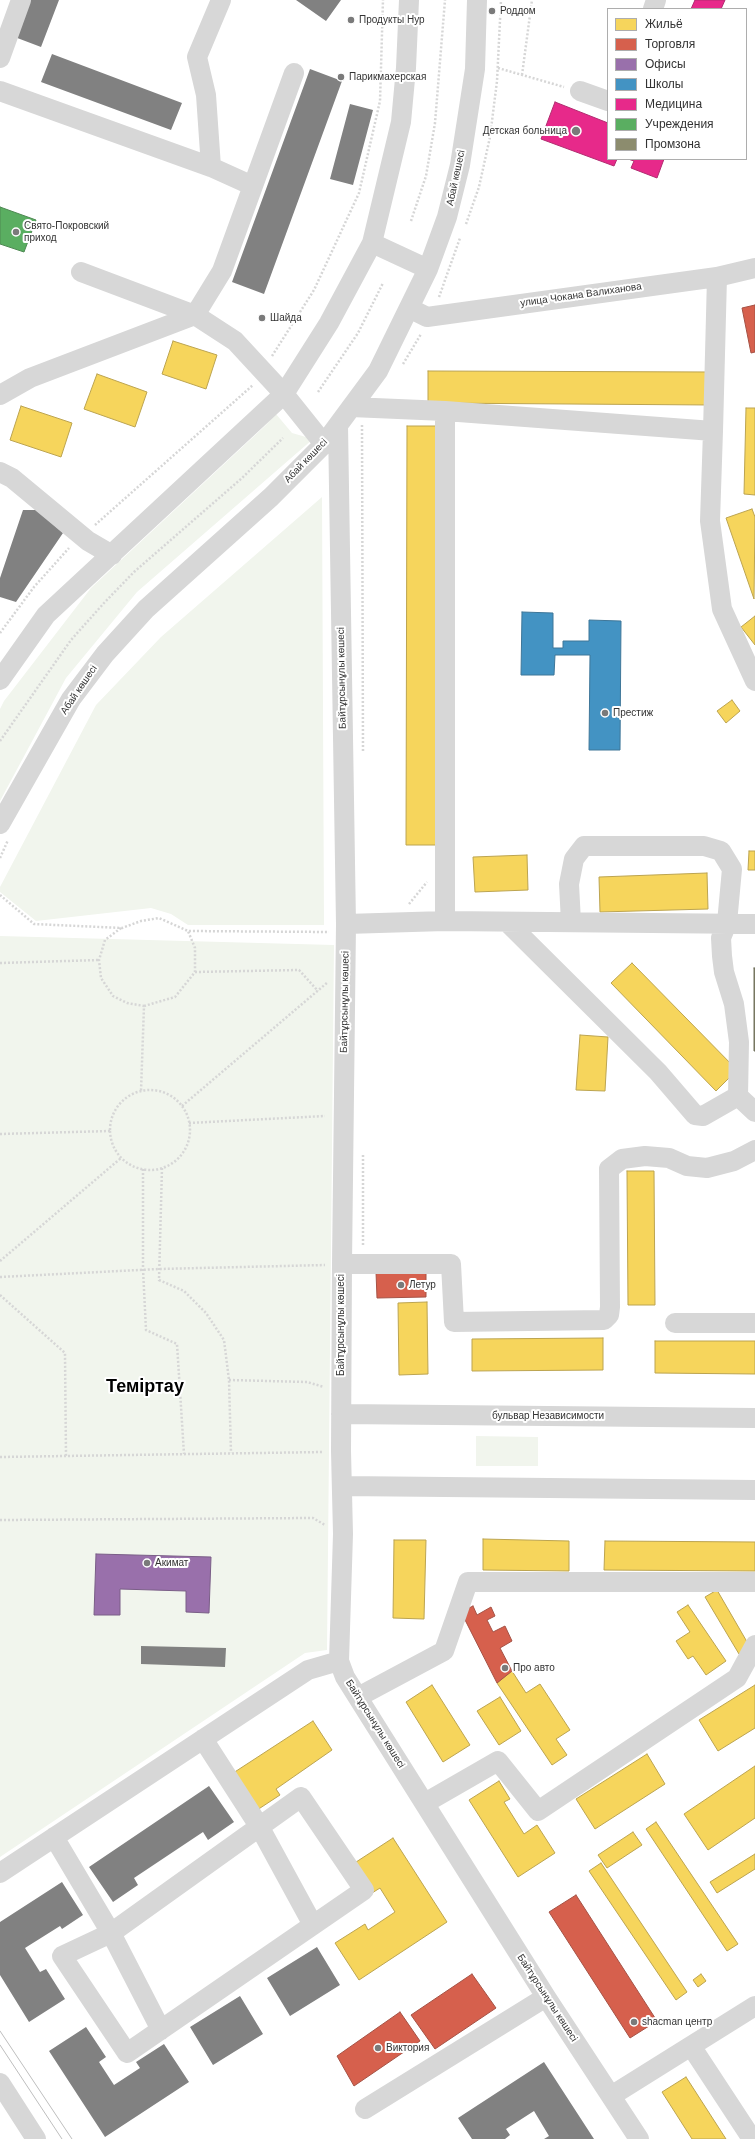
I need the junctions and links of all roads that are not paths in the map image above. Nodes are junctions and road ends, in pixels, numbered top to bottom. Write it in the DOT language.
graph roads {
  1 [pos="221,0"];
  2 [pos="409,0"];
  3 [pos="477,0"];
  4 [pos="12,8"];
  5 [pos="0,58"];
  6 [pos="294,73"];
  7 [pos="0,91"];
  8 [pos="580,91"];
  9 [pos="607,101"];
  10 [pos="211,167"];
  11 [pos="253,186"];
  12 [pos="372,243"];
  13 [pos="755,268"];
  14 [pos="428,269"];
  15 [pos="80,272"];
  16 [pos="717,277"];
  17 [pos="409,308"];
  18 [pos="195,315"];
  19 [pos="284,394"];
  20 [pos="0,395"];
  21 [pos="351,407"];
  22 [pos="444,411"];
  23 [pos="338,425"];
  24 [pos="713,432"];
  25 [pos="324,444"];
  26 [pos="0,472"];
  27 [pos="112,555"];
  28 [pos="0,680"];
  29 [pos="755,681"];
  30 [pos="6,830"];
  31 [pos="445,921"];
  32 [pos="507,922"];
  33 [pos="571,922"];
  34 [pos="727,923"];
  35 [pos="346,924"];
  36 [pos="755,924"];
  37 [pos="738,1096"];
  38 [pos="755,1112"];
  39 [pos="755,1150"];
  40 [pos="342,1264"];
  41 [pos="755,1322"];
  42 [pos="674,1323"];
  43 [pos="341,1414"];
  44 [pos="755,1418"];
  45 [pos="342,1486"];
  46 [pos="755,1490"];
  47 [pos="755,1582"];
  48 [pos="755,1645"];
  49 [pos="339,1661"];
  50 [pos="358,1697"];
  51 [pos="203,1739"];
  52 [pos="425,1803"];
  53 [pos="259,1826"];
  54 [pos="54,1837"];
  55 [pos="0,1873"];
  56 [pos="313,1925"];
  57 [pos="111,1933"];
  58 [pos="546,1997"];
  59 [pos="753,2011"];
  60 [pos="161,2030"];
  61 [pos="691,2046"];
  62 [pos="0,2083"];
  63 [pos="611,2096"];
  64 [pos="365,2109"];
  65 [pos="36,2139"];
  66 [pos="639,2139"];
  67 [pos="752,2139"];
  1 -- 10 [label="street"];
  2 -- 12 [label="street"];
  3 -- 14 [label="street, Абай көшесі"];
  4 -- 5 [label="street"];
  6 -- 11 [label="street"];
  7 -- 10 [label="street"];
  8 -- 9 [label="street"];
  10 -- 11 [label="street"];
  11 -- 18 [label="street"];
  12 -- 14 [label="street"];
  12 -- 19 [label="street"];
  13 -- 16 [label="street, улица Чокана Валиханова"];
  14 -- 17 [label="street, Абай көшесі"];
  15 -- 18 [label="street"];
  16 -- 17 [label="street, улица Чокана Валиханова"];
  16 -- 24 [label="street"];
  17 -- 21 [label="street, Абай көшесі"];
  18 -- 19 [label="street"];
  18 -- 20 [label="street"];
  19 -- 25 [label="street"];
  19 -- 27 [label="street"];
  21 -- 22 [label="street"];
  21 -- 23 [label="street, Абай көшесі"];
  22 -- 24 [label="street"];
  22 -- 31 [label="street"];
  23 -- 25 [label="street, Абай көшесі"];
  23 -- 35 [label="street, Байтұрсынұлы көшесі"];
  24 -- 29 [label="street"];
  25 -- 30 [label="street, Абай көшесі"];
  26 -- 27 [label="street"];
  27 -- 28 [label="street"];
  31 -- 32 [label="street"];
  31 -- 35 [label="street"];
  32 -- 33 [label="street"];
  32 -- 37 [label="street"];
  33 -- 34 [label="street"];
  33 -- 34 [label="street"];
  34 -- 36 [label="street"];
  34 -- 37 [label="street"];
  35 -- 40 [label="street, Байтұрсынұлы көшесі"];
  37 -- 38 [label="street"];
  39 -- 40 [label="street"];
  40 -- 43 [label="street, Байтұрсынұлы көшесі"];
  41 -- 42 [label="street"];
  43 -- 44 [label="street, бульвар Независимости"];
  43 -- 45 [label="street, Байтұрсынұлы көшесі"];
  45 -- 46 [label="street"];
  45 -- 49 [label="street, Байтұрсынұлы көшесі"];
  47 -- 50 [label="street"];
  48 -- 52 [label="street"];
  49 -- 50 [label="street, Байтұрсынұлы көшесі"];
  49 -- 51 [label="street"];
  50 -- 52 [label="street, Байтұрсынұлы көшесі"];
  51 -- 53 [label="street"];
  51 -- 54 [label="street"];
  52 -- 58 [label="street, Байтұрсынұлы көшесі"];
  53 -- 56 [label="street"];
  53 -- 56 [label="street"];
  53 -- 57 [label="street"];
  54 -- 55 [label="street"];
  54 -- 57 [label="street"];
  56 -- 60 [label="street"];
  57 -- 60 [label="street"];
  57 -- 60 [label="street"];
  58 -- 63 [label="street, Байтұрсынұлы көшесі"];
  58 -- 64 [label="street"];
  59 -- 61 [label="street"];
  61 -- 63 [label="street"];
  61 -- 67 [label="street"];
  62 -- 65 [label="street"];
  63 -- 66 [label="street, Байтұрсынұлы көшесі"];
}
